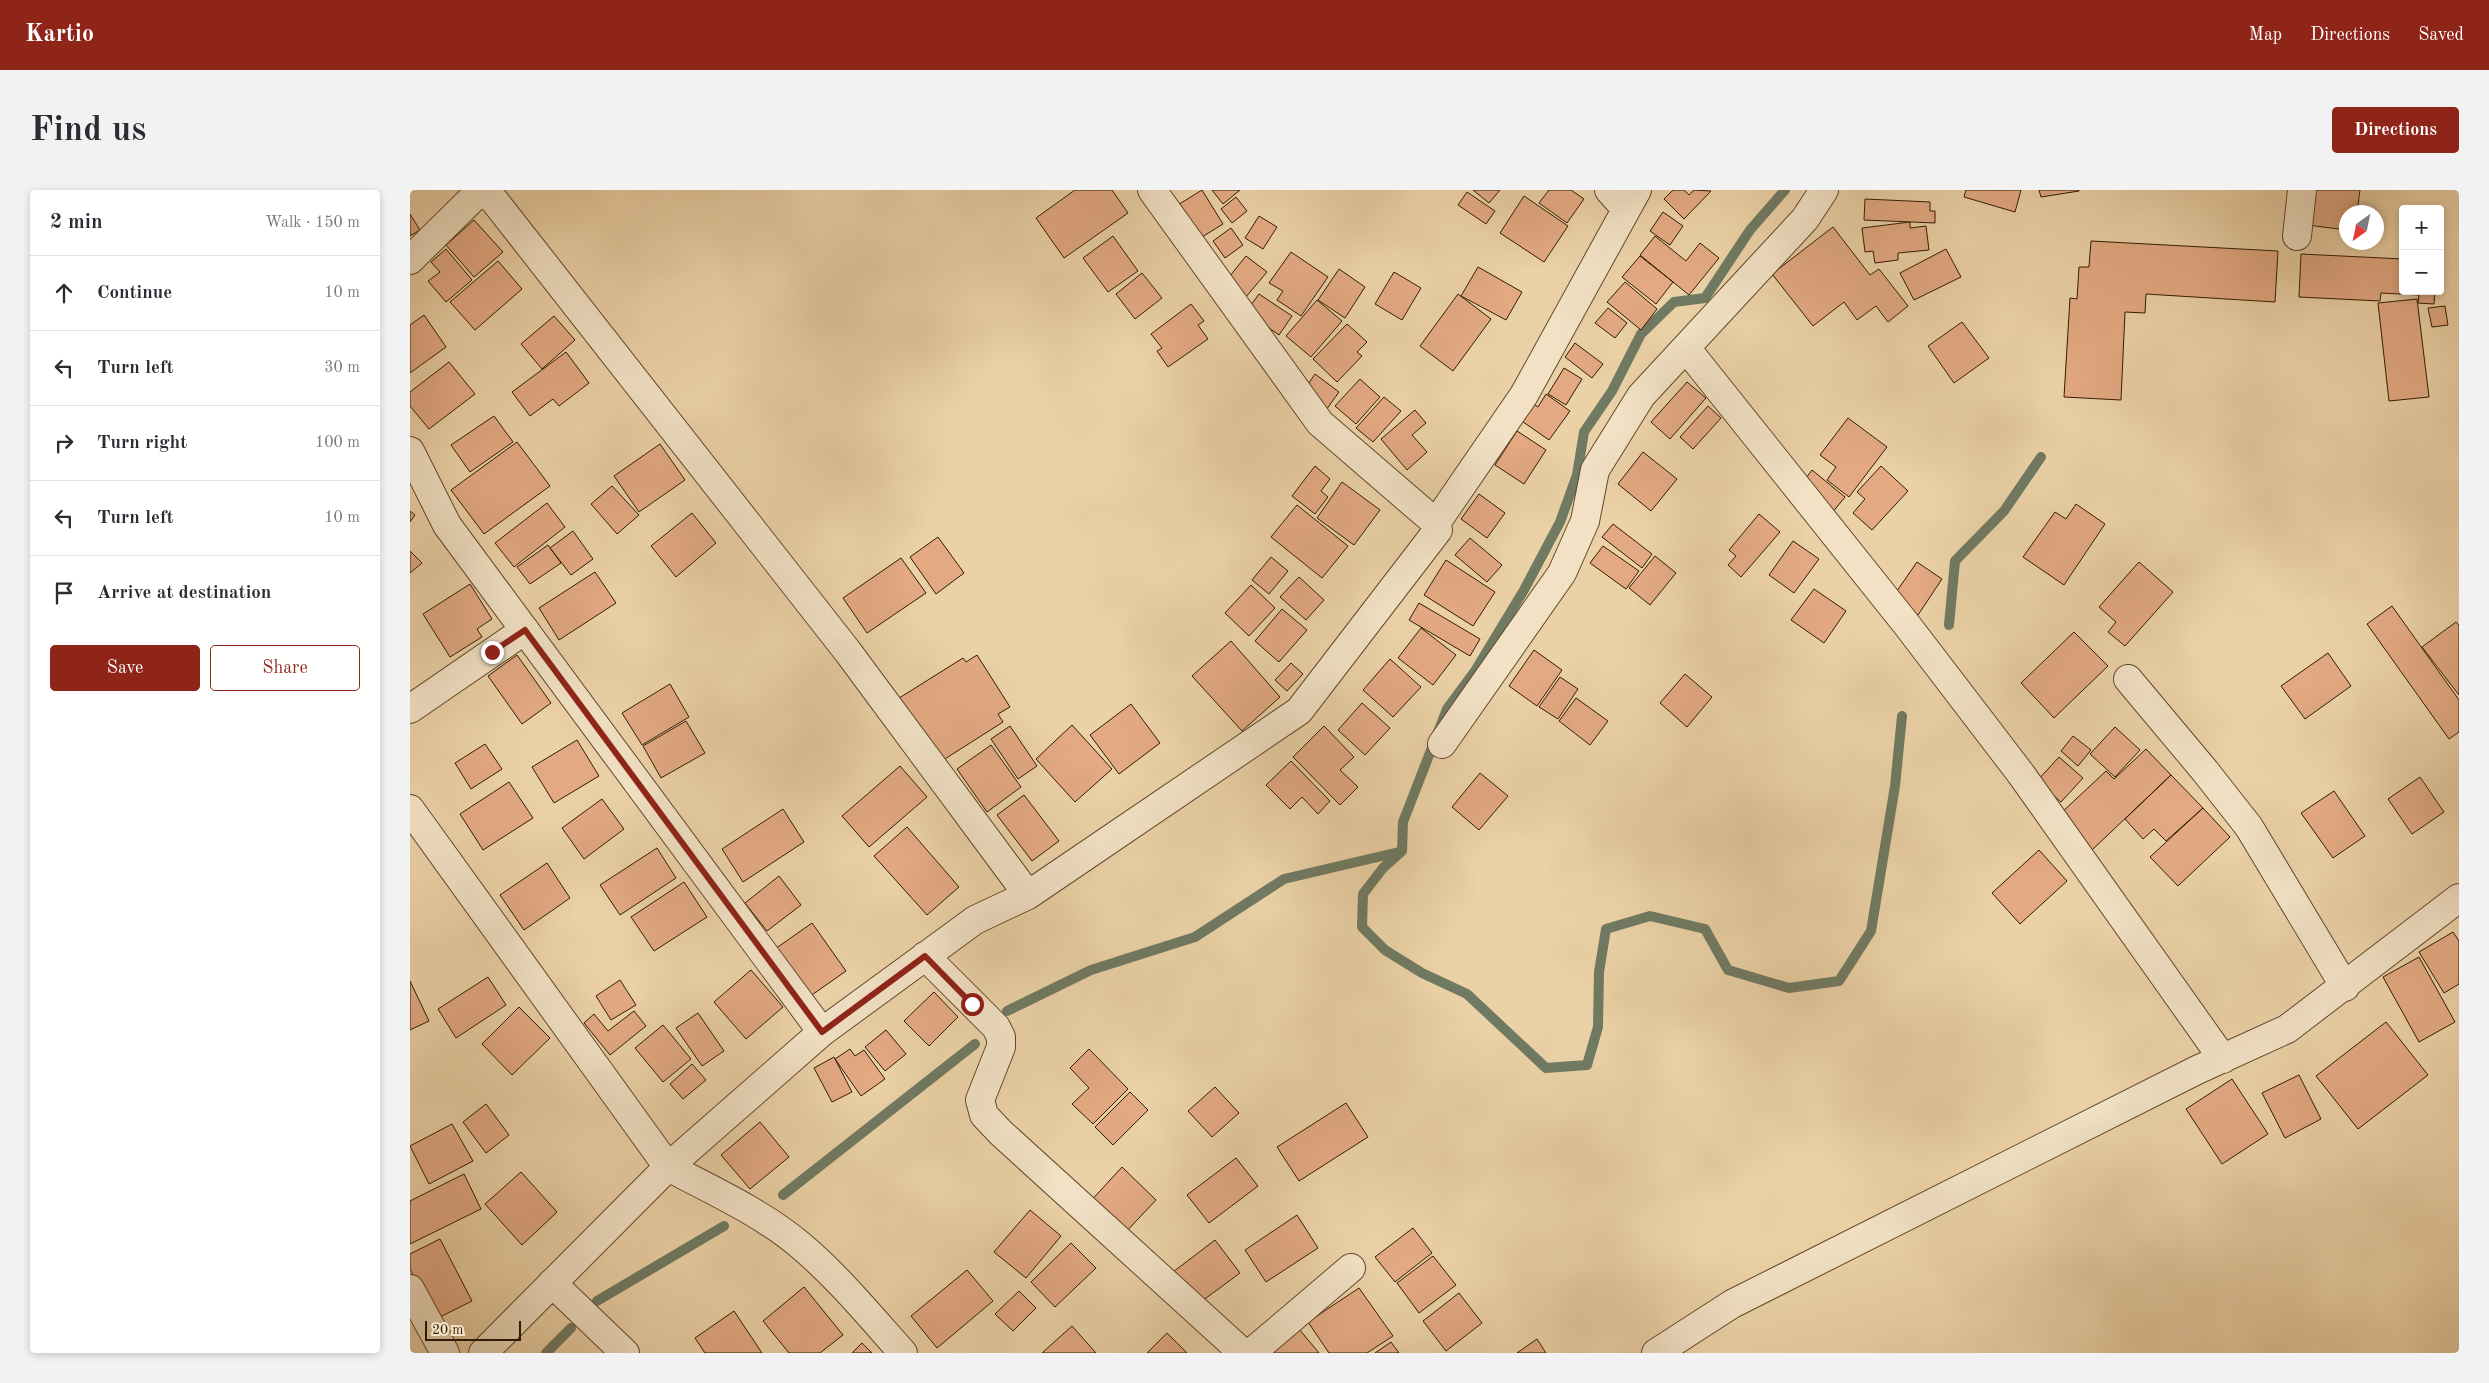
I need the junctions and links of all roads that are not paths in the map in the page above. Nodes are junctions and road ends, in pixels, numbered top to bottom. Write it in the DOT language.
graph roads {
  1 [pos="481,190"];
  2 [pos="486,190"];
  3 [pos="1152,190"];
  4 [pos="1824,190"];
  5 [pos="2302,190"];
  6 [pos="1624,196"];
  7 [pos="2297,236"];
  8 [pos="410,260"];
  9 [pos="1686,348"];
  10 [pos="412,458"];
  11 [pos="1436,523"];
  12 [pos="525,630"];
  13 [pos="2128,679"];
  14 [pos="410,709"];
  15 [pos="1442,744"];
  16 [pos="410,809"];
  17 [pos="1028,895"];
  18 [pos="2459,898"];
  19 [pos="925,956"];
  20 [pos="2345,987"];
  21 [pos="822,1032"];
  22 [pos="2223,1059"];
  23 [pos="668,1167"];
  24 [pos="1351,1268"];
  25 [pos="552,1283"];
  26 [pos="410,1289"];
  27 [pos="445,1353"];
  28 [pos="482,1353"];
  29 [pos="626,1353"];
  30 [pos="903,1353"];
  31 [pos="1243,1353"];
  32 [pos="1251,1353"];
  33 [pos="1656,1353"];
  1 -- 8 [label="street"];
  2 -- 17 [label="street"];
  3 -- 11 [label="street"];
  4 -- 9 [label="street"];
  5 -- 7 [label="street"];
  6 -- 11 [label="street"];
  9 -- 15 [label="street"];
  9 -- 22 [label="street"];
  10 -- 12 [label="street"];
  11 -- 17 [label="street"];
  12 -- 14 [label="street"];
  12 -- 21 [label="street"];
  13 -- 20 [label="street"];
  16 -- 23 [label="street"];
  17 -- 19 [label="street"];
  18 -- 20 [label="street"];
  19 -- 21 [label="street"];
  19 -- 31 [label="street"];
  20 -- 22 [label="street"];
  21 -- 23 [label="street"];
  22 -- 33 [label="street"];
  23 -- 25 [label="street"];
  23 -- 30 [label="street"];
  24 -- 32 [label="street"];
  25 -- 28 [label="street"];
  25 -- 29 [label="street"];
  26 -- 27 [label="street"];
}
